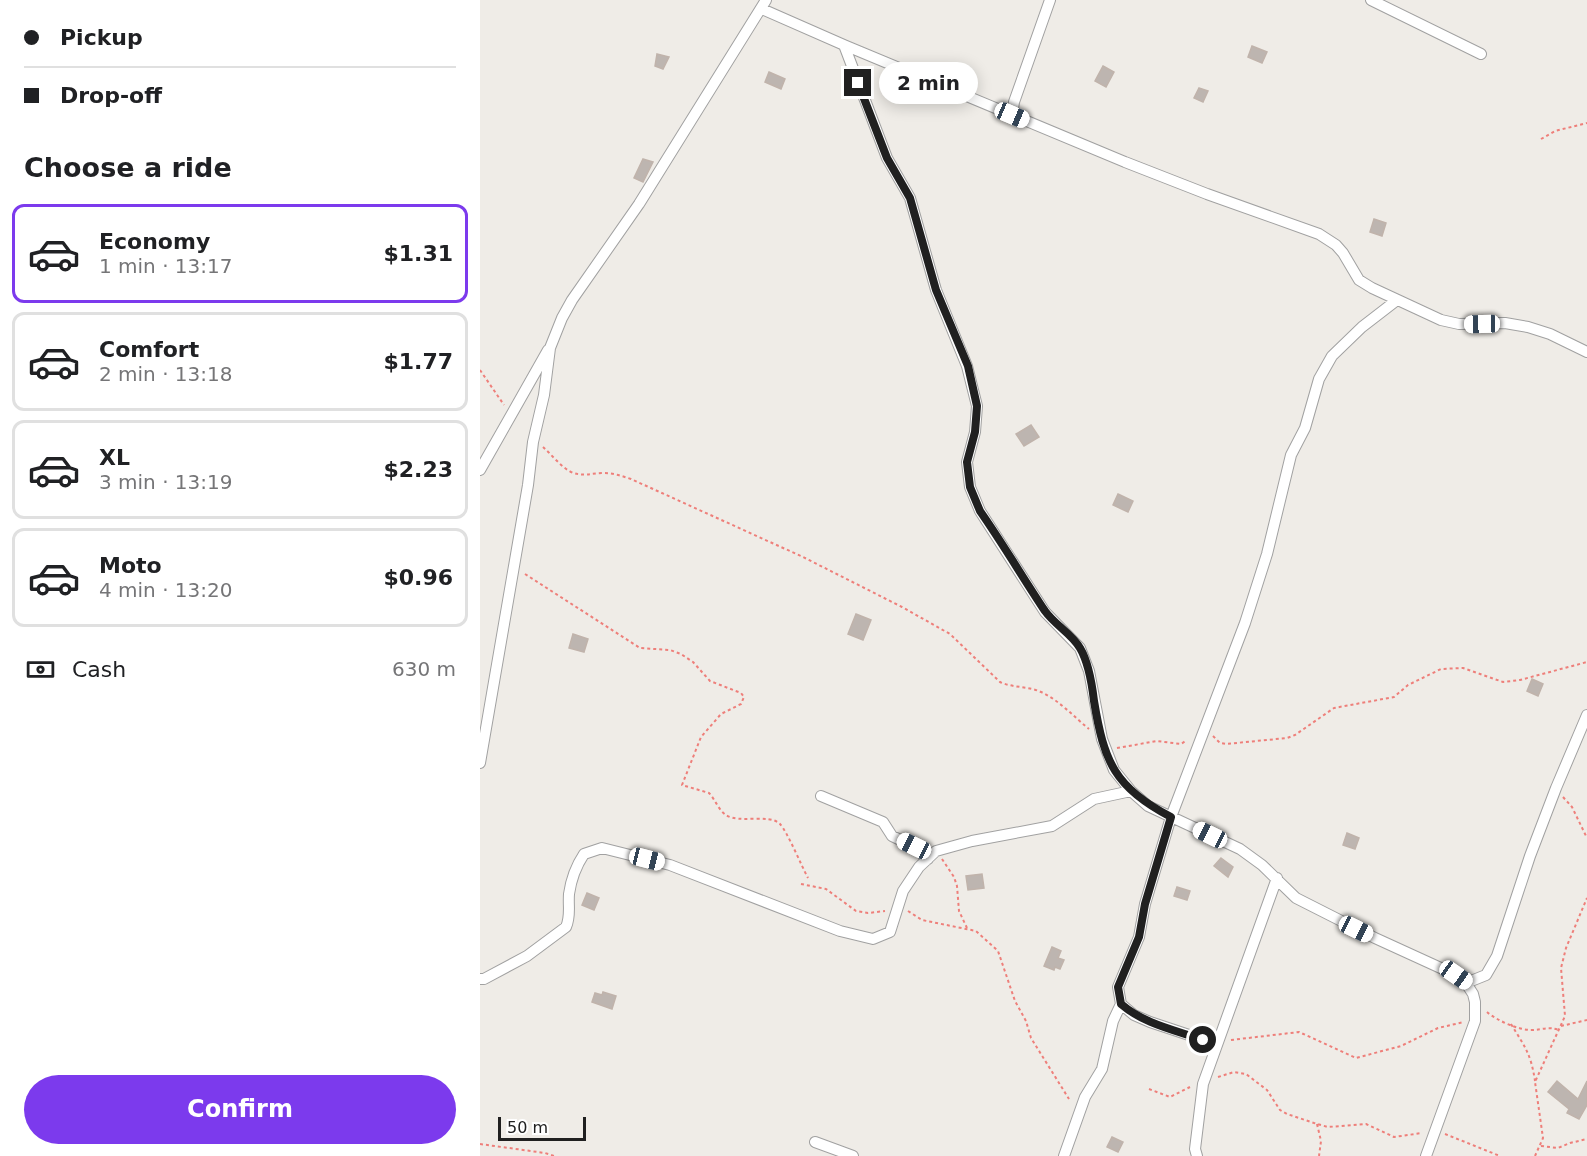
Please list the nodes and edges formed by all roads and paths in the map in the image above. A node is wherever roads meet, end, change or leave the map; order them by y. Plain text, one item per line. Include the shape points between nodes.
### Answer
1 (1050, 0) edge
2 (1371, 0) edge
3 (764, 4) edge
4 (843, 45) junction
5 (1480, 54) dead end
6 (1012, 115) junction
7 (1587, 123) edge
8 (1541, 139) dead end
9 (1397, 300) junction
10 (550, 348) junction
11 (1587, 352) edge
12 (480, 370) edge
13 (510, 415) junction
14 (533, 442) junction
15 (480, 470) edge
16 (513, 573) junction
17 (1587, 662) edge
18 (1587, 716) edge
19 (1204, 733) junction
20 (1104, 744) junction
21 (480, 763) edge
22 (1556, 788) junction
23 (1131, 791) junction
24 (821, 796) dead end
25 (1171, 817) junction
26 (1587, 838) edge
27 (936, 851) junction
28 (927, 859) junction
29 (808, 878) dead end
30 (1276, 878) junction
31 (801, 884) dead end
32 (1587, 898) edge
33 (897, 909) junction
34 (967, 928) junction
35 (480, 979) edge
36 (1466, 983) junction
37 (1475, 1002) junction
38 (1121, 1004) junction
39 (1587, 1020) edge
40 (1466, 1021) dead end
41 (1511, 1024) junction
42 (1561, 1026) junction
43 (1559, 1030) junction
44 (1217, 1043) junction
45 (1535, 1082) junction
46 (1203, 1084) junction
47 (1149, 1089) dead end
48 (1069, 1099) dead end
49 (1317, 1124) junction
50 (1435, 1130) junction
51 (1587, 1139) edge
52 (815, 1142) dead end
53 (480, 1144) edge
54 (1541, 1146) junction
55 (1195, 1155) edge
56 (554, 1156) edge
57 (853, 1156) edge
58 (1064, 1156) edge
59 (1319, 1156) edge
60 (1426, 1156) edge
61 (1500, 1156) edge
62 (1535, 1156) edge

1 - 6 street
2 - 5 street
3 - 4 street
3 - 10 street via 639,204 572,300
4 - 6 street
4 - 20 street via 887,158 910,198 936,290 968,366 977,406 967,462 970,487 980,511 1046,612 1080,648 1089,671
6 - 9 street via 1207,195 1319,234 1343,253 1359,280
7 - 8 path
9 - 11 street via 1459,324 1528,327
9 - 19 street via 1332,356 1319,379 1305,428 1291,455 1249,611
10 - 13 street
10 - 14 street
12 - 13 path
13 - 15 street
14 - 16 street
14 - 20 path via 574,473 613,474 631,479 902,607 950,634 1000,682 1041,692 1057,701
16 - 21 street
16 - 29 path via 526,575 640,648 681,654 710,681 741,693 741,704 721,714 701,737 681,785 710,793 728,817 769,819 780,824
17 - 19 path via 1503,682 1463,668 1442,669 1408,685 1394,698 1334,708 1287,738 1226,744
18 - 22 street
19 - 20 path via 1197,733 1181,744
19 - 25 street
20 - 23 street via 1114,770
22 - 26 path via 1572,807
22 - 36 street via 1492,966 1486,975
23 - 25 street via 1148,806
23 - 27 street via 1094,799 1052,826
24 - 28 street via 884,822 892,836 914,846
25 - 30 street via 1240,849
25 - 38 street via 1139,937 1118,987
27 - 28 street
27 - 34 path via 954,877 958,911
28 - 33 street via 903,891
30 - 36 street via 1296,898 1437,965
30 - 44 street
31 - 33 path via 826,889 856,911
32 - 42 path via 1561,968 1566,1010
33 - 34 path via 910,911 922,920
33 - 35 street via 890,932 873,939 840,931 670,865 602,848 584,854 576,867 566,927 527,956
34 - 48 path via 981,934 1000,954 1031,1038
36 - 37 street
37 - 41 path via 1493,1017
37 - 50 street via 1475,1021
38 - 44 street via 1150,1022
38 - 58 street via 1102,1069 1085,1097
39 - 42 path
40 - 44 path via 1356,1058 1299,1032
41 - 43 path via 1528,1030
41 - 45 path via 1532,1059
42 - 43 path
43 - 45 path
44 - 46 street
45 - 54 path
46 - 47 path via 1170,1097
46 - 49 path via 1239,1071 1263,1087 1280,1110
46 - 55 street
49 - 50 path via 1366,1124 1394,1137
49 - 59 path
50 - 60 street
50 - 61 path
51 - 54 path via 1558,1148
52 - 57 street
53 - 56 path
54 - 62 path

